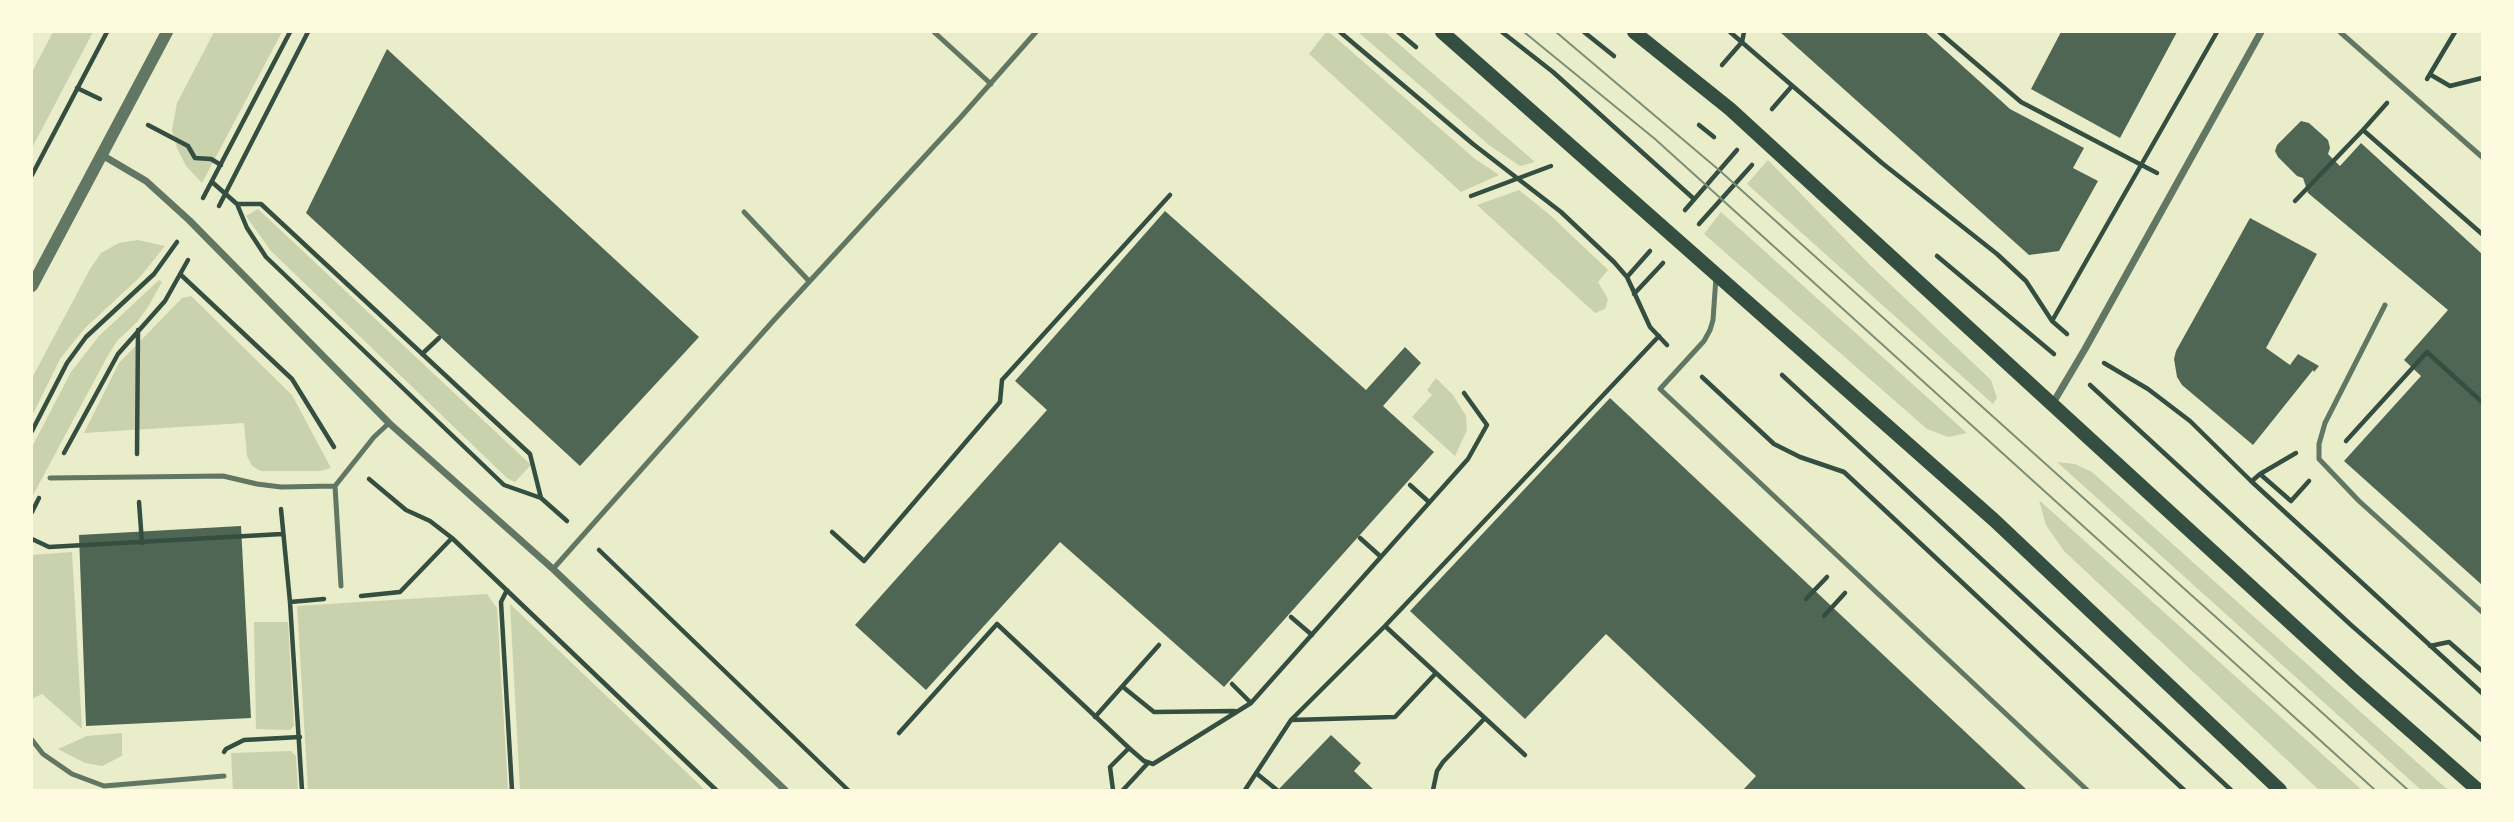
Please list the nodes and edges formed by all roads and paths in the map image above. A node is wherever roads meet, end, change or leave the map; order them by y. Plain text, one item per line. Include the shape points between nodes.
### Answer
1 (107, 32) edge
2 (167, 32) edge
3 (290, 32) edge
4 (308, 32) edge
5 (934, 32) edge
6 (1036, 32) edge
7 (1340, 32) edge
8 (1441, 32) edge
9 (1502, 32) edge
10 (1634, 32) edge
11 (1730, 32) edge
12 (1744, 32) edge
13 (1939, 32) edge
14 (2217, 32) edge
15 (2260, 32) edge
16 (2340, 32) edge
17 (2455, 32) edge
18 (1742, 42) junction
19 (1722, 66) dead end
20 (2483, 78) edge
21 (991, 83) junction
22 (1793, 86) junction
23 (1773, 108) junction
24 (2381, 110) dead end
25 (1780, 115) dead end
26 (2363, 130) junction
27 (1754, 131) junction
28 (1769, 145) junction
29 (102, 155) junction
30 (2483, 157) edge
31 (2141, 165) junction
32 (1551, 166) dead end
33 (32, 175) edge
34 (1518, 179) junction
35 (212, 182) junction
36 (2176, 183) junction
37 (206, 193) dead end
38 (226, 194) junction
39 (1170, 195) dead end
40 (1471, 195) dead end
41 (1694, 199) junction
42 (2295, 201) dead end
43 (237, 204) junction
44 (219, 206) dead end
45 (744, 212) dead end
46 (1669, 230) junction
47 (2483, 234) edge
48 (1682, 242) junction
49 (1927, 248) dead end
50 (173, 249) dead end
51 (188, 260) dead end
52 (1716, 273) junction
53 (180, 274) junction
54 (1627, 277) junction
55 (809, 281) junction
56 (32, 286) edge
57 (1634, 294) junction
58 (2385, 305) dead end
59 (2052, 321) junction
60 (138, 328) junction
61 (2065, 333) dead end
62 (1659, 336) junction
63 (439, 338) dead end
64 (2036, 338) dead end
65 (422, 354) junction
66 (1685, 362) junction
67 (1778, 371) dead end
68 (2117, 372) dead end
69 (1464, 393) dead end
70 (2483, 402) edge
71 (2053, 403) junction
72 (2117, 408) dead end
73 (2367, 418) dead end
74 (389, 423) junction
75 (32, 431) edge
76 (2319, 444) junction
77 (353, 465) junction
78 (2260, 474) junction
79 (138, 476) junction
80 (50, 478) junction
81 (2251, 481) junction
82 (1410, 485) dead end
83 (335, 486) junction
84 (281, 487) junction
85 (2298, 493) dead end
86 (541, 498) junction
87 (1429, 502) junction
88 (32, 512) edge
89 (140, 517) dead end
90 (832, 532) dead end
91 (282, 534) junction
92 (583, 535) junction
93 (452, 538) junction
94 (1360, 538) dead end
95 (32, 539) edge
96 (142, 543) junction
97 (1380, 556) junction
98 (553, 569) junction
99 (341, 586) dead end
100 (507, 590) junction
101 (353, 597) dead end
102 (328, 599) dead end
103 (290, 602) junction
104 (2483, 612) edge
105 (1291, 617) dead end
106 (1385, 626) junction
107 (1312, 635) junction
108 (1159, 645) dead end
109 (2429, 646) junction
110 (2482, 670) edge
111 (1436, 673) junction
112 (1232, 684) dead end
113 (1123, 687) junction
114 (2483, 693) edge
115 (1251, 703) junction
116 (1236, 711) junction
117 (1095, 718) junction
118 (1485, 718) junction
119 (1291, 720) junction
120 (899, 733) dead end
121 (300, 737) junction
122 (32, 740) edge
123 (2483, 740) edge
124 (1129, 748) junction
125 (1525, 755) dead end
126 (1148, 763) junction
127 (1256, 773) junction
128 (224, 776) dead end
129 (212, 778) junction
130 (302, 790) edge
131 (512, 790) edge
132 (716, 790) edge
133 (785, 790) edge
134 (848, 790) edge
135 (1113, 790) edge
136 (1122, 790) edge
137 (1245, 790) edge
138 (1277, 790) edge
139 (1433, 790) edge
140 (2087, 790) edge
141 (2183, 790) edge
142 (2231, 790) edge
143 (2280, 790) edge
144 (2479, 790) edge

1 - 33 path
2 - 29 street
3 - 35 path
4 - 38 path
5 - 21 lane
6 - 21 lane
7 - 34 path
8 - 46 main road
9 - 41 path
10 - 27 main road
11 - 18 path
12 - 18 path
13 - 31 path via 2021,102
14 - 31 path
15 - 36 street
16 - 30 lane
17 - 20 path via 2431,75 2450,86
18 - 19 path
18 - 22 path
21 - 55 lane
22 - 23 path
22 - 59 path via 2017,272
23 - 25 path
23 - 27 path
24 - 26 path
26 - 42 path
26 - 47 path
27 - 28 main road
27 - 41 path
28 - 48 path
28 - 71 main road
29 - 56 street
29 - 74 street via 146,181 189,220
31 - 36 path
31 - 59 path
32 - 34 path
34 - 40 path
34 - 54 path via 1561,212
35 - 37 path
35 - 38 path
36 - 71 street
38 - 43 path
38 - 44 path
39 - 90 path via 1002,380 1000,402 864,561
41 - 46 path
43 - 65 path via 261,204
43 - 86 path via 266,257 504,485
45 - 55 lane
46 - 48 main road
46 - 54 path
48 - 52 main road
48 - 57 path
49 - 64 path
50 - 75 path via 86,337 67,363
51 - 53 path
52 - 66 lane via 1713,320 1704,341
52 - 143 main road via 1994,520
53 - 60 path via 165,301
53 - 77 path via 292,379 340,456
54 - 57 path
55 - 92 lane
57 - 62 path
58 - 76 lane via 2325,423
59 - 61 path
60 - 79 path
60 - 80 path via 117,354
62 - 66 path
62 - 106 path
63 - 65 path
65 - 86 path via 530,454
66 - 140 lane via 1660,389
66 - 141 path via 1774,444 1844,472
67 - 142 path
68 - 81 path via 2190,421
69 - 87 path via 1487,425 1468,459
70 - 73 path via 2427,352
71 - 144 main road
72 - 123 path via 2351,625
74 - 77 lane
74 - 98 street
76 - 78 path
76 - 104 lane via 2319,458 2359,501
77 - 83 lane
77 - 93 path via 406,510
78 - 81 path
78 - 85 path via 2291,500
79 - 80 lane
79 - 84 lane via 223,476
80 - 88 path
81 - 109 path
82 - 87 path
83 - 84 lane
83 - 99 lane
84 - 91 path
86 - 92 path
87 - 97 path
89 - 96 path
91 - 96 path
91 - 103 path
92 - 98 lane
92 - 134 path
93 - 100 path
93 - 101 path via 400,592
94 - 97 path
95 - 96 path via 50,547
97 - 107 path
98 - 133 street
100 - 131 path via 501,602
100 - 132 path
102 - 103 path
103 - 121 path
105 - 107 path
106 - 111 path
106 - 119 path
107 - 115 path
108 - 113 path
109 - 110 path via 2449,642
109 - 114 path
111 - 118 path
111 - 119 path via 1395,717
112 - 115 path
113 - 116 path via 1154,712
113 - 117 path
115 - 116 path
116 - 126 path via 1156,763
117 - 120 path via 997,624
117 - 124 path
118 - 125 path
118 - 139 path via 1443,762
119 - 127 path
121 - 129 path via 244,740 226,749
121 - 130 path
122 - 129 lane via 43,754 72,774 104,786
124 - 126 path
124 - 135 path via 1110,767
126 - 136 path
127 - 137 path
127 - 138 path
128 - 129 lane

